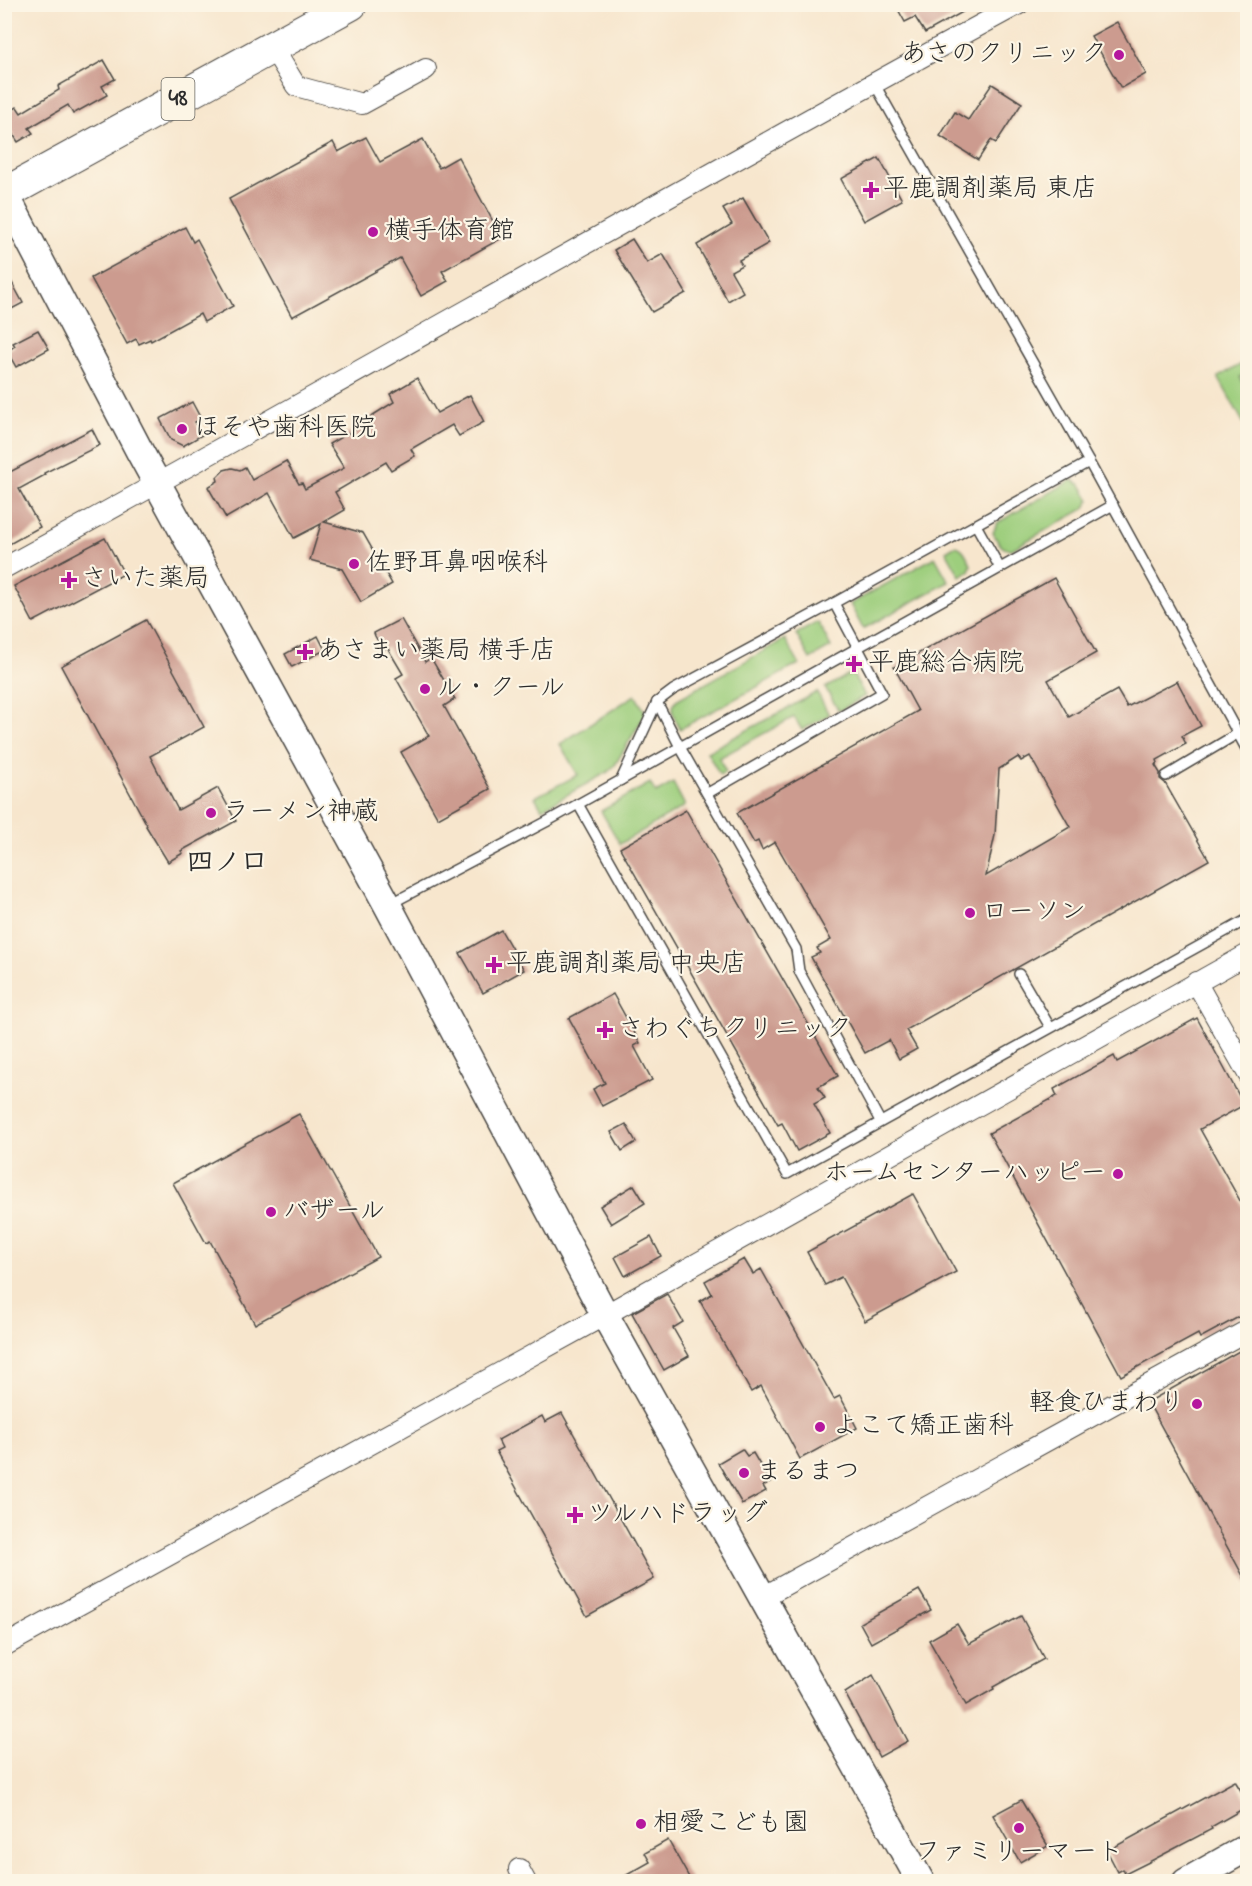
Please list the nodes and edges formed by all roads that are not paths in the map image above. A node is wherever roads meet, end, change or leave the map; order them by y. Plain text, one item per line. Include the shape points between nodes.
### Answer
1 (351, 4) edge
2 (1019, 4) edge
3 (273, 48) junction
4 (426, 69) dead end
5 (874, 83) junction
6 (5, 194) edge
7 (1089, 462) junction
8 (158, 484) junction
9 (1113, 505) junction
10 (976, 525) junction
11 (4, 568) edge
12 (1000, 568) junction
13 (834, 603) junction
14 (858, 647) junction
15 (657, 702) junction
16 (645, 728) junction
17 (671, 729) junction
18 (1237, 734) junction
19 (680, 747) junction
20 (1248, 752) edge
21 (1166, 776) dead end
22 (621, 780) junction
23 (708, 793) junction
24 (578, 804) junction
25 (388, 906) junction
26 (1248, 919) edge
27 (1248, 954) edge
28 (1019, 974) dead end
29 (1196, 982) junction
30 (1050, 1027) junction
31 (1248, 1074) edge
32 (880, 1121) junction
33 (605, 1315) junction
34 (1248, 1330) edge
35 (763, 1597) junction
36 (4, 1646) edge
37 (1248, 1847) edge
38 (921, 1881) edge
39 (1186, 1881) edge

1 - 3 main road, 48
2 - 5 street
3 - 4 street via 296,86 362,104
3 - 6 main road, 48
5 - 7 lane
5 - 8 street
6 - 8 street
7 - 9 lane
7 - 10 lane
8 - 11 street
8 - 25 street
9 - 12 lane
9 - 18 lane
10 - 12 lane
10 - 13 lane
12 - 14 lane
13 - 14 lane
13 - 15 lane
14 - 19 lane
14 - 23 lane via 882,693
15 - 16 lane
15 - 17 lane
16 - 17 lane via 656,722
16 - 22 lane
17 - 19 lane
18 - 20 lane
18 - 21 lane
19 - 22 lane
19 - 23 lane
22 - 24 lane
23 - 32 lane via 796,949 798,971
24 - 25 lane
24 - 32 lane via 787,1174
25 - 33 street
26 - 30 lane
27 - 29 street
28 - 30 lane
29 - 31 street
29 - 33 street
30 - 32 lane
33 - 35 street
33 - 36 street
34 - 35 street
35 - 38 street
37 - 39 street

